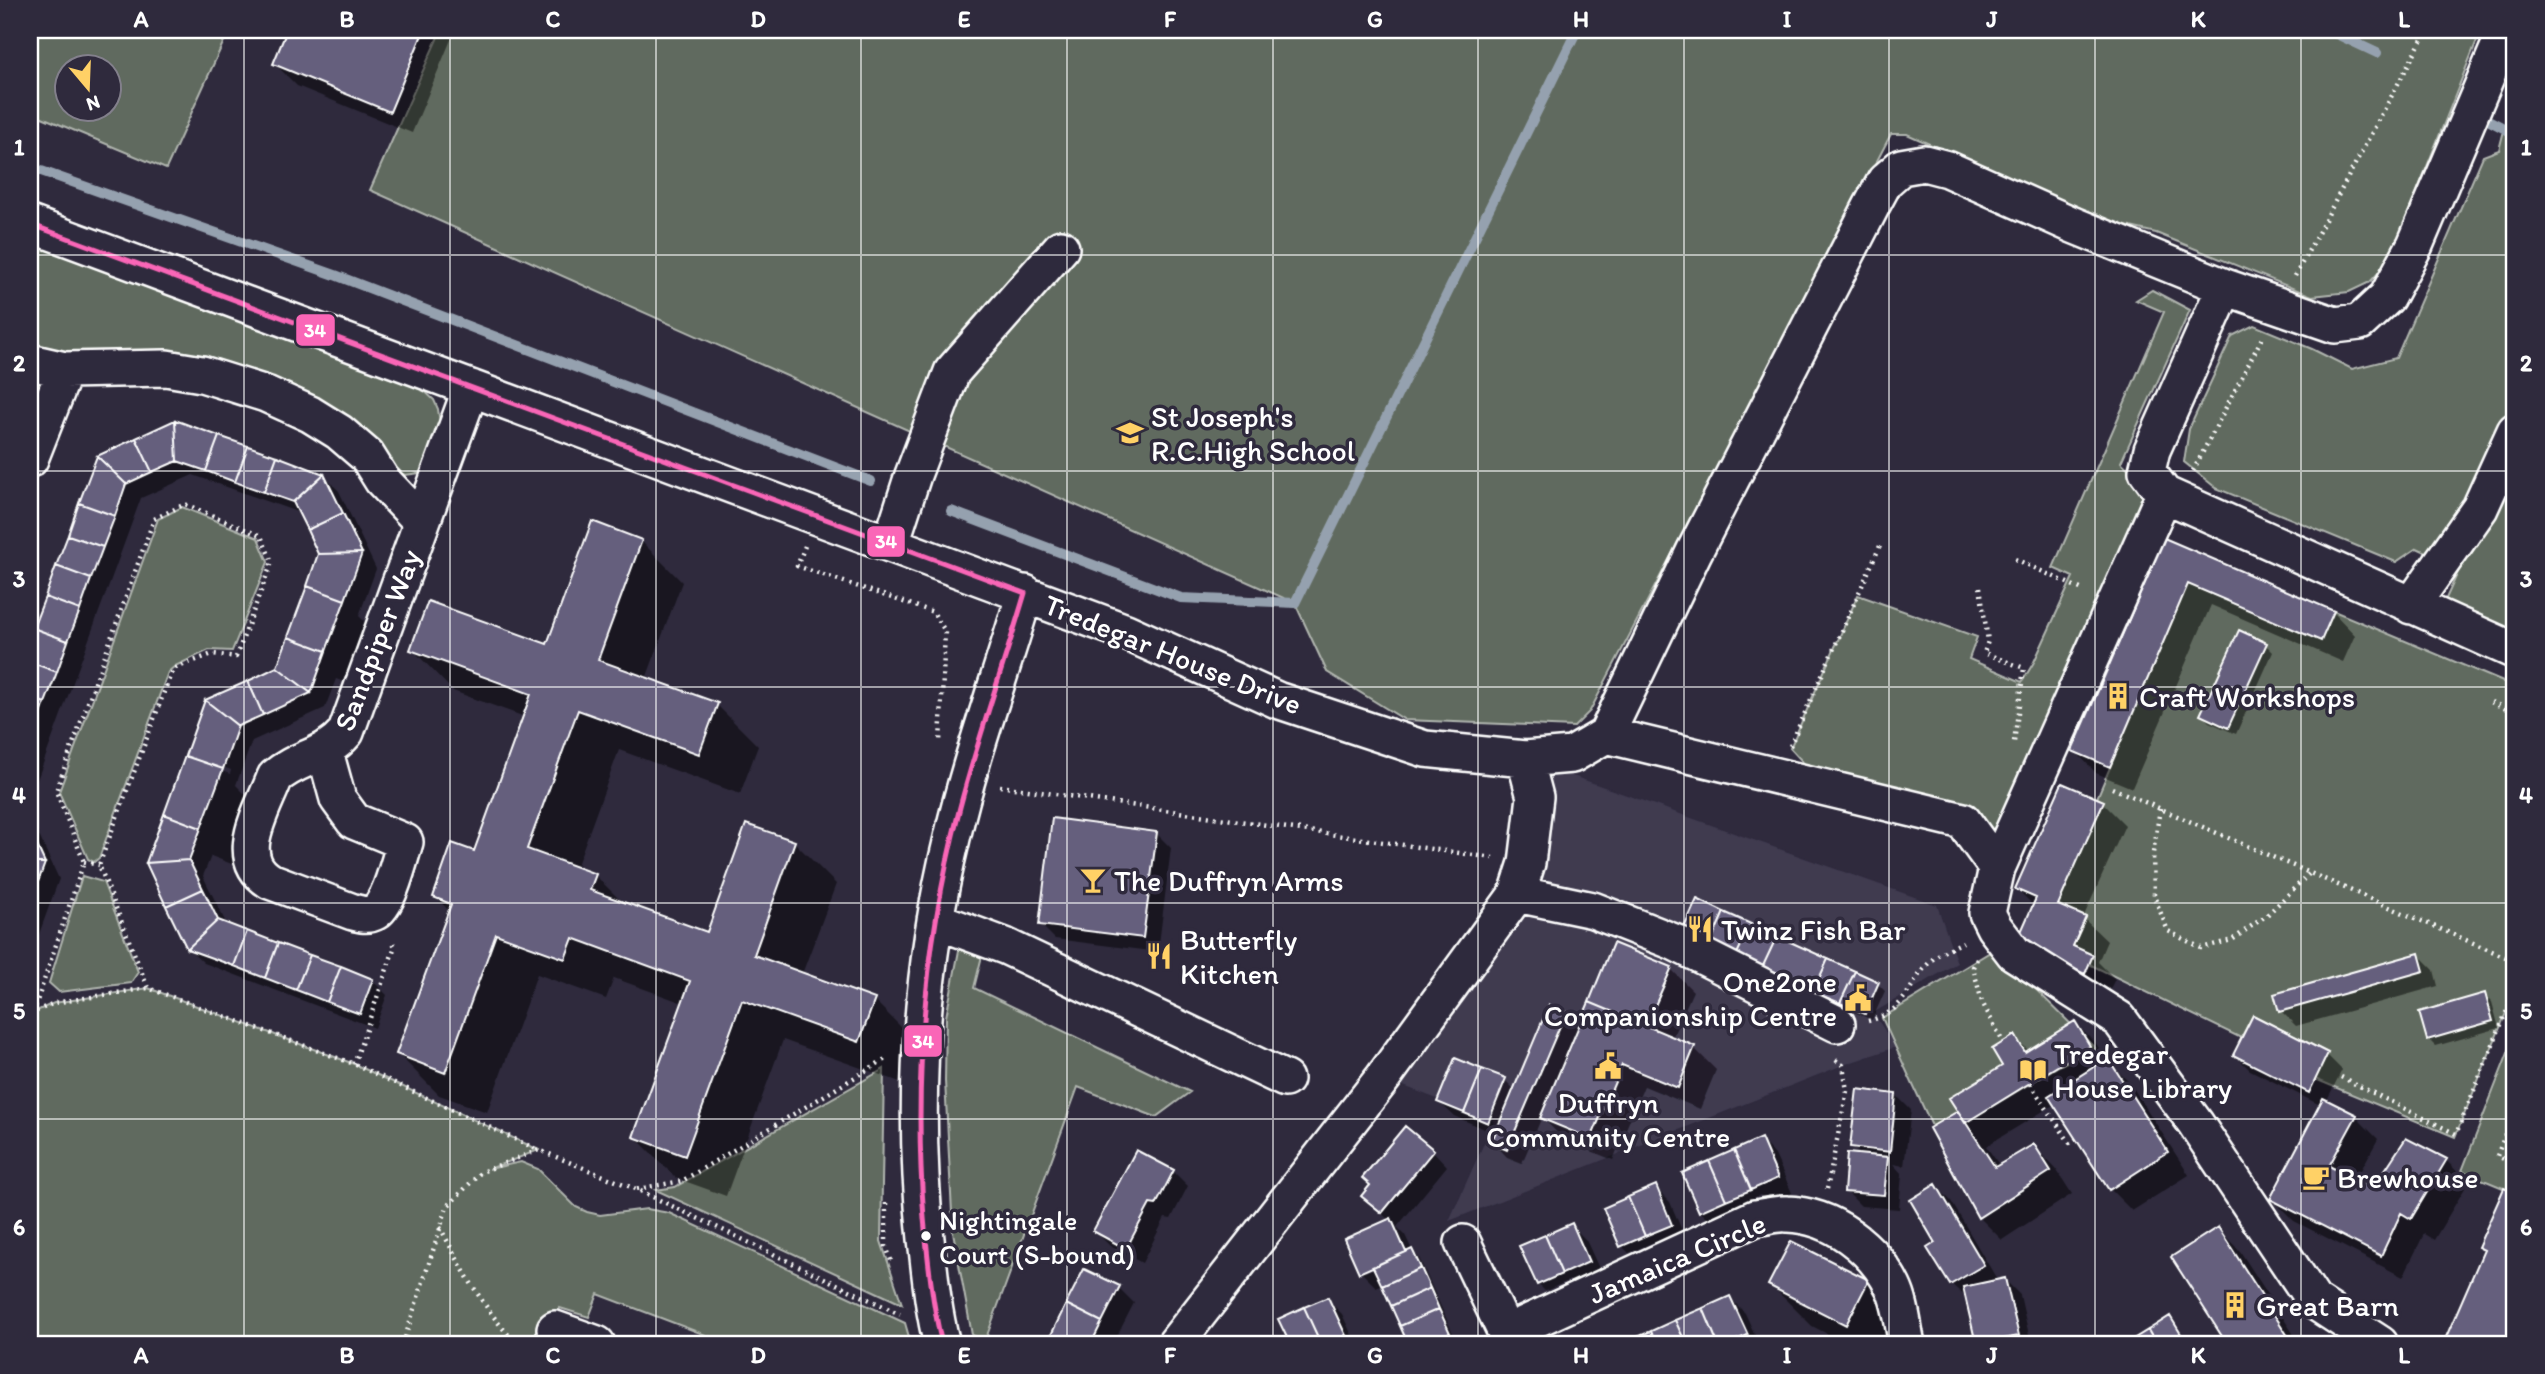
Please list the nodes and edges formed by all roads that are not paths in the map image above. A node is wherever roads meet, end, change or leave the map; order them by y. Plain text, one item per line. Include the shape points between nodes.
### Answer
1 (2506, 30) edge
2 (30, 224) edge
3 (1061, 248) dead end
4 (2225, 287) junction
5 (30, 362) edge
6 (65, 370) junction
7 (471, 388) junction
8 (2515, 431) edge
9 (30, 458) edge
10 (2170, 497) junction
11 (422, 522) junction
12 (891, 543) junction
13 (1024, 593) junction
14 (2411, 606) junction
15 (2515, 651) edge
16 (1606, 735) junction
17 (325, 752) junction
18 (1525, 759) junction
19 (1997, 868) junction
20 (1522, 878) junction
21 (935, 920) junction
22 (1837, 1024) road end
23 (1284, 1079) dead end
24 (1463, 1243) dead end
25 (555, 1329) dead end
26 (1508, 1339) edge
27 (597, 1344) edge
28 (942, 1344) edge
29 (1175, 1344) edge
30 (1907, 1344) edge
31 (2380, 1344) edge

1 - 4 street via 2388,297 2360,322 2335,325
2 - 7 street, Tredegar House Drive
3 - 12 street via 952,372
4 - 10 street via 2152,450 2147,471
4 - 16 street via 1947,169 1924,163 1901,167 1885,181 1872,205
5 - 6 street, Sandpiper Way
6 - 9 street
6 - 11 street, Sandpiper Way via 166,368 266,394 339,432 367,456 382,480
7 - 11 street, Sandpiper Way
7 - 12 street, Tredegar House Drive
8 - 14 street via 2480,508
10 - 14 street
10 - 19 street via 2115,604
11 - 17 street, Sandpiper Way via 353,717 337,744
12 - 13 street, Tredegar House Drive
13 - 18 street, Tredegar House Drive via 1126,632 1277,700 1412,745
13 - 21 street via 952,837
14 - 15 street
16 - 18 street, Tredegar House Drive via 1572,755
16 - 19 street via 1963,821
17 - 17 street, Sandpiper Way via 283,769 275,777 250,845 250,858 259,874 270,881 353,912 374,913 387,895 405,842 354,821 338,799
18 - 20 street via 1535,797
19 - 31 street via 1987,913 2014,953 2119,1019 2196,1124 2314,1301
20 - 22 street via 1662,938
20 - 29 street via 1383,1079
21 - 23 street via 1005,946
21 - 28 street via 920,1055 921,1184 934,1314
24 - 26 street, Jamaica Circle
25 - 27 street
26 - 30 street, Jamaica Circle via 1755,1218 1787,1214 1821,1221 1870,1252 1894,1288

